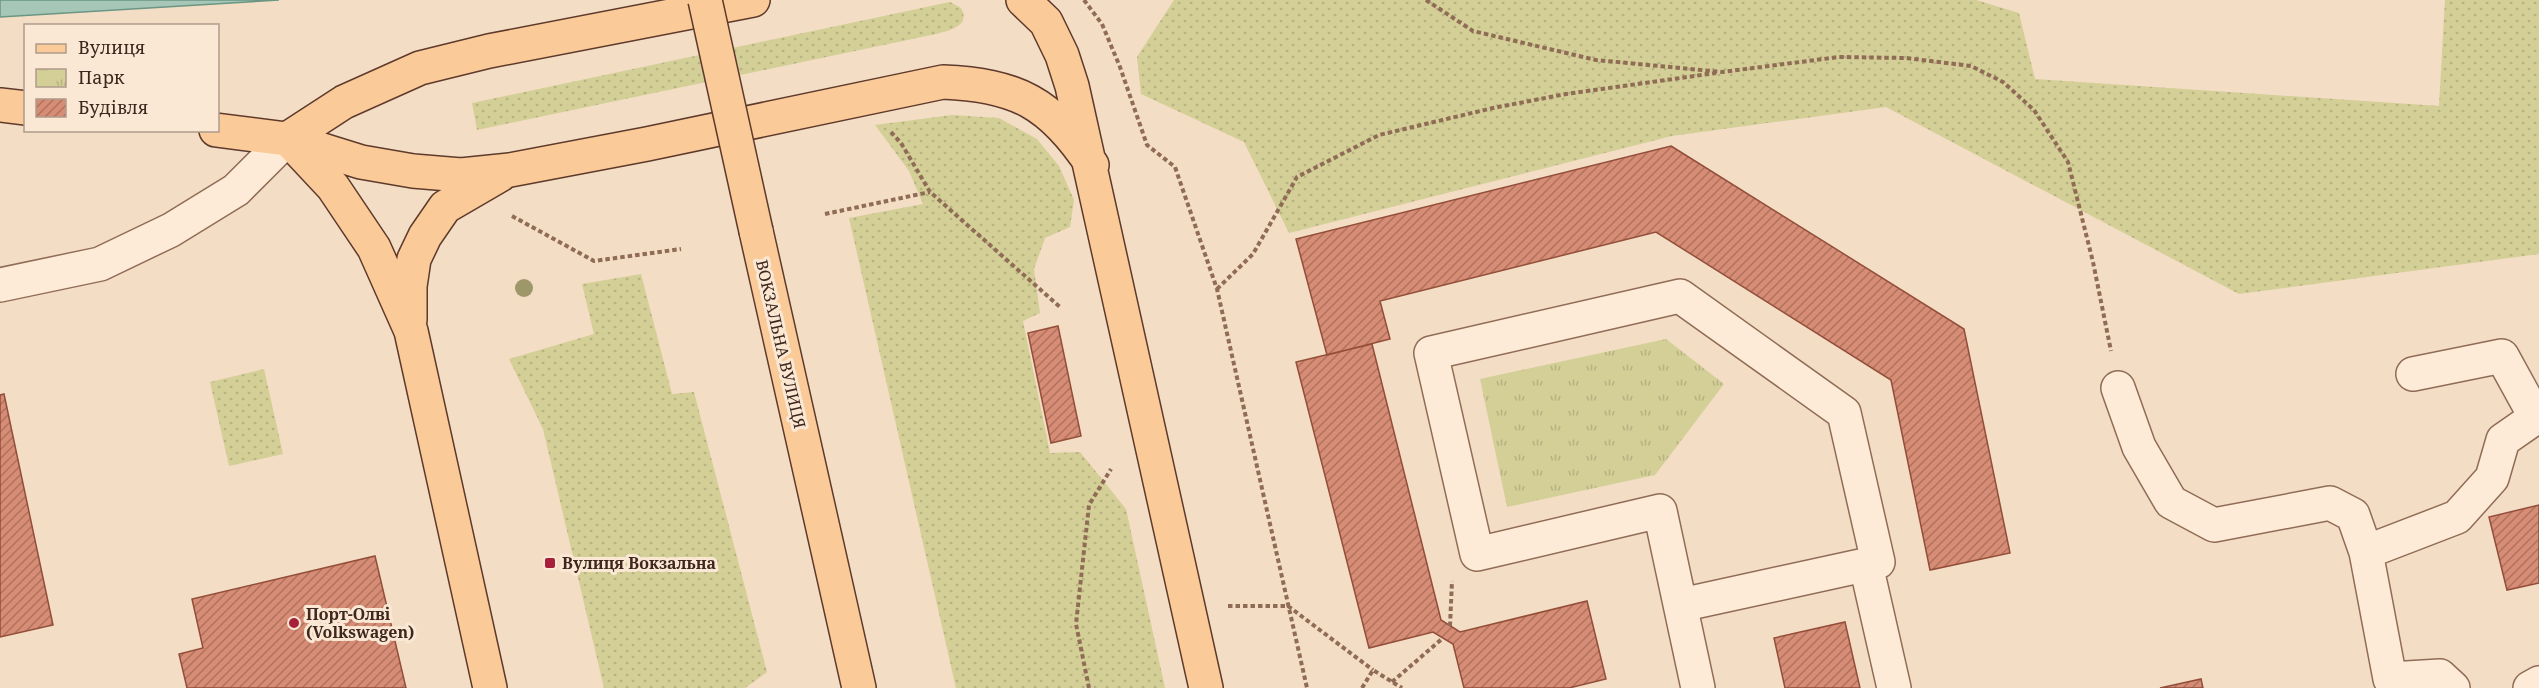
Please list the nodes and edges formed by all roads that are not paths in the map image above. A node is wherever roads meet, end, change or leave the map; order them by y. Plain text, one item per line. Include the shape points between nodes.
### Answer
1 (705, 0) edge
2 (753, 0) edge
3 (1023, 0) edge
4 (0, 105) edge
5 (24, 108) edge
6 (219, 130) edge
7 (287, 139) junction
8 (1092, 165) junction
9 (510, 170) junction
10 (0, 285) edge
11 (411, 331) junction
12 (2413, 374) dead end
13 (2118, 388) road end
14 (2537, 415) edge
15 (2366, 552) junction
16 (1866, 565) junction
17 (1681, 605) junction
18 (2391, 683) edge
19 (2539, 683) edge
20 (490, 688) edge
21 (859, 688) edge
22 (1206, 688) edge
23 (1698, 688) edge
24 (1894, 688) edge
25 (2454, 688) edge
26 (2530, 688) edge

1 - 21 main road, ВОКЗАЛЬНА ВУЛИЦЯ, bridge
2 - 7 main road via 420,68 345,102
3 - 8 main road via 1046,22 1062,55
4 - 5 main road
6 - 7 main road
7 - 9 main road via 361,162 413,171 461,175
7 - 10 street via 236,190 171,230 100,264
7 - 11 main road via 333,187 374,248
8 - 9 main road via 1074,138 1030,99 978,83 943,82
8 - 22 main road
9 - 11 main road via 446,207 425,236 414,259 410,286
11 - 20 main road
12 - 14 street via 2502,356
13 - 15 street via 2139,447 2171,502 2214,525 2330,503 2353,515
14 - 15 street via 2503,440 2492,478 2457,517
15 - 18 street
16 - 17 street
16 - 17 street via 1878,562 1844,413 1680,296 1431,353 1477,554 1660,511
16 - 24 street
17 - 23 street
18 - 25 street via 2440,676
19 - 26 street

